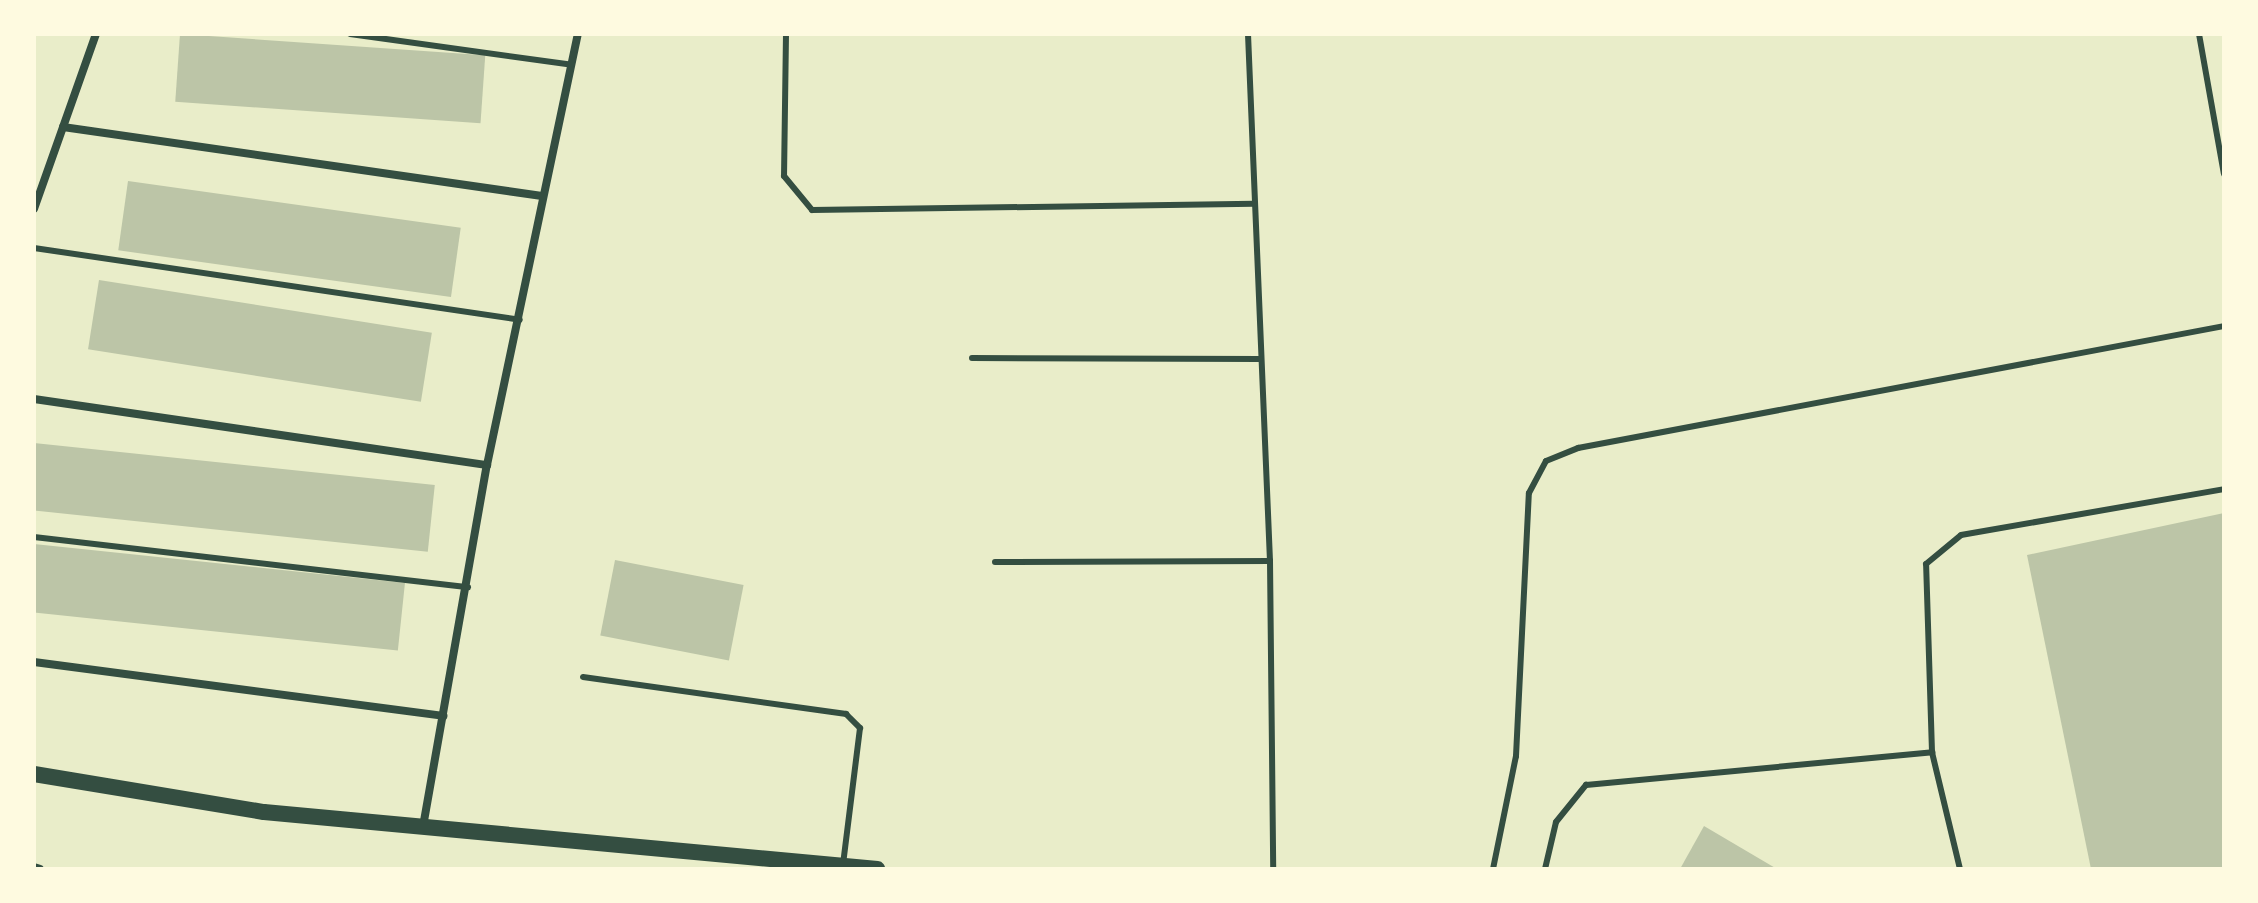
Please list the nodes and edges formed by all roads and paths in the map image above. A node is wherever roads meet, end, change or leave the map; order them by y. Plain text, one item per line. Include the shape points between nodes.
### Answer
1 (96, 34) edge
2 (350, 34) edge
3 (578, 34) edge
4 (786, 34) edge
5 (1248, 34) edge
6 (2199, 34) edge
7 (572, 65) junction
8 (63, 127) junction
9 (2224, 174) edge
10 (542, 196) junction
11 (1254, 204) junction
12 (34, 209) edge
13 (34, 248) edge
14 (520, 320) junction
15 (2224, 326) edge
16 (972, 358) dead end
17 (1260, 359) junction
18 (34, 399) edge
19 (487, 465) junction
20 (2224, 489) edge
21 (34, 537) edge
22 (1270, 561) junction
23 (995, 562) dead end
24 (468, 587) junction
25 (34, 662) edge
26 (583, 677) dead end
27 (443, 716) junction
28 (1932, 752) junction
29 (34, 774) edge
30 (424, 821) junction
31 (843, 866) edge
32 (34, 867) edge
33 (40, 869) edge
34 (877, 869) edge
35 (1273, 869) edge
36 (1493, 869) edge
37 (1545, 869) edge
38 (1960, 869) edge

1 - 8 street
2 - 7 lane
3 - 7 street
4 - 11 lane via 784,176 812,210
5 - 11 lane
6 - 9 lane
7 - 10 street
8 - 10 street
8 - 12 street
10 - 14 street
11 - 17 lane
13 - 14 lane
14 - 19 street
15 - 36 lane via 1578,448 1546,461 1529,493 1516,756
16 - 17 lane
17 - 22 lane
18 - 19 street
19 - 24 street
20 - 28 lane via 1961,535 1943,545 1921,583
21 - 24 lane
22 - 23 lane
22 - 35 lane
24 - 27 street
25 - 27 street
26 - 31 lane via 846,714 860,728
27 - 30 street
28 - 37 lane via 1586,785 1556,822
28 - 38 lane
29 - 30 main road via 264,812
30 - 31 main road
31 - 34 main road
32 - 33 street

